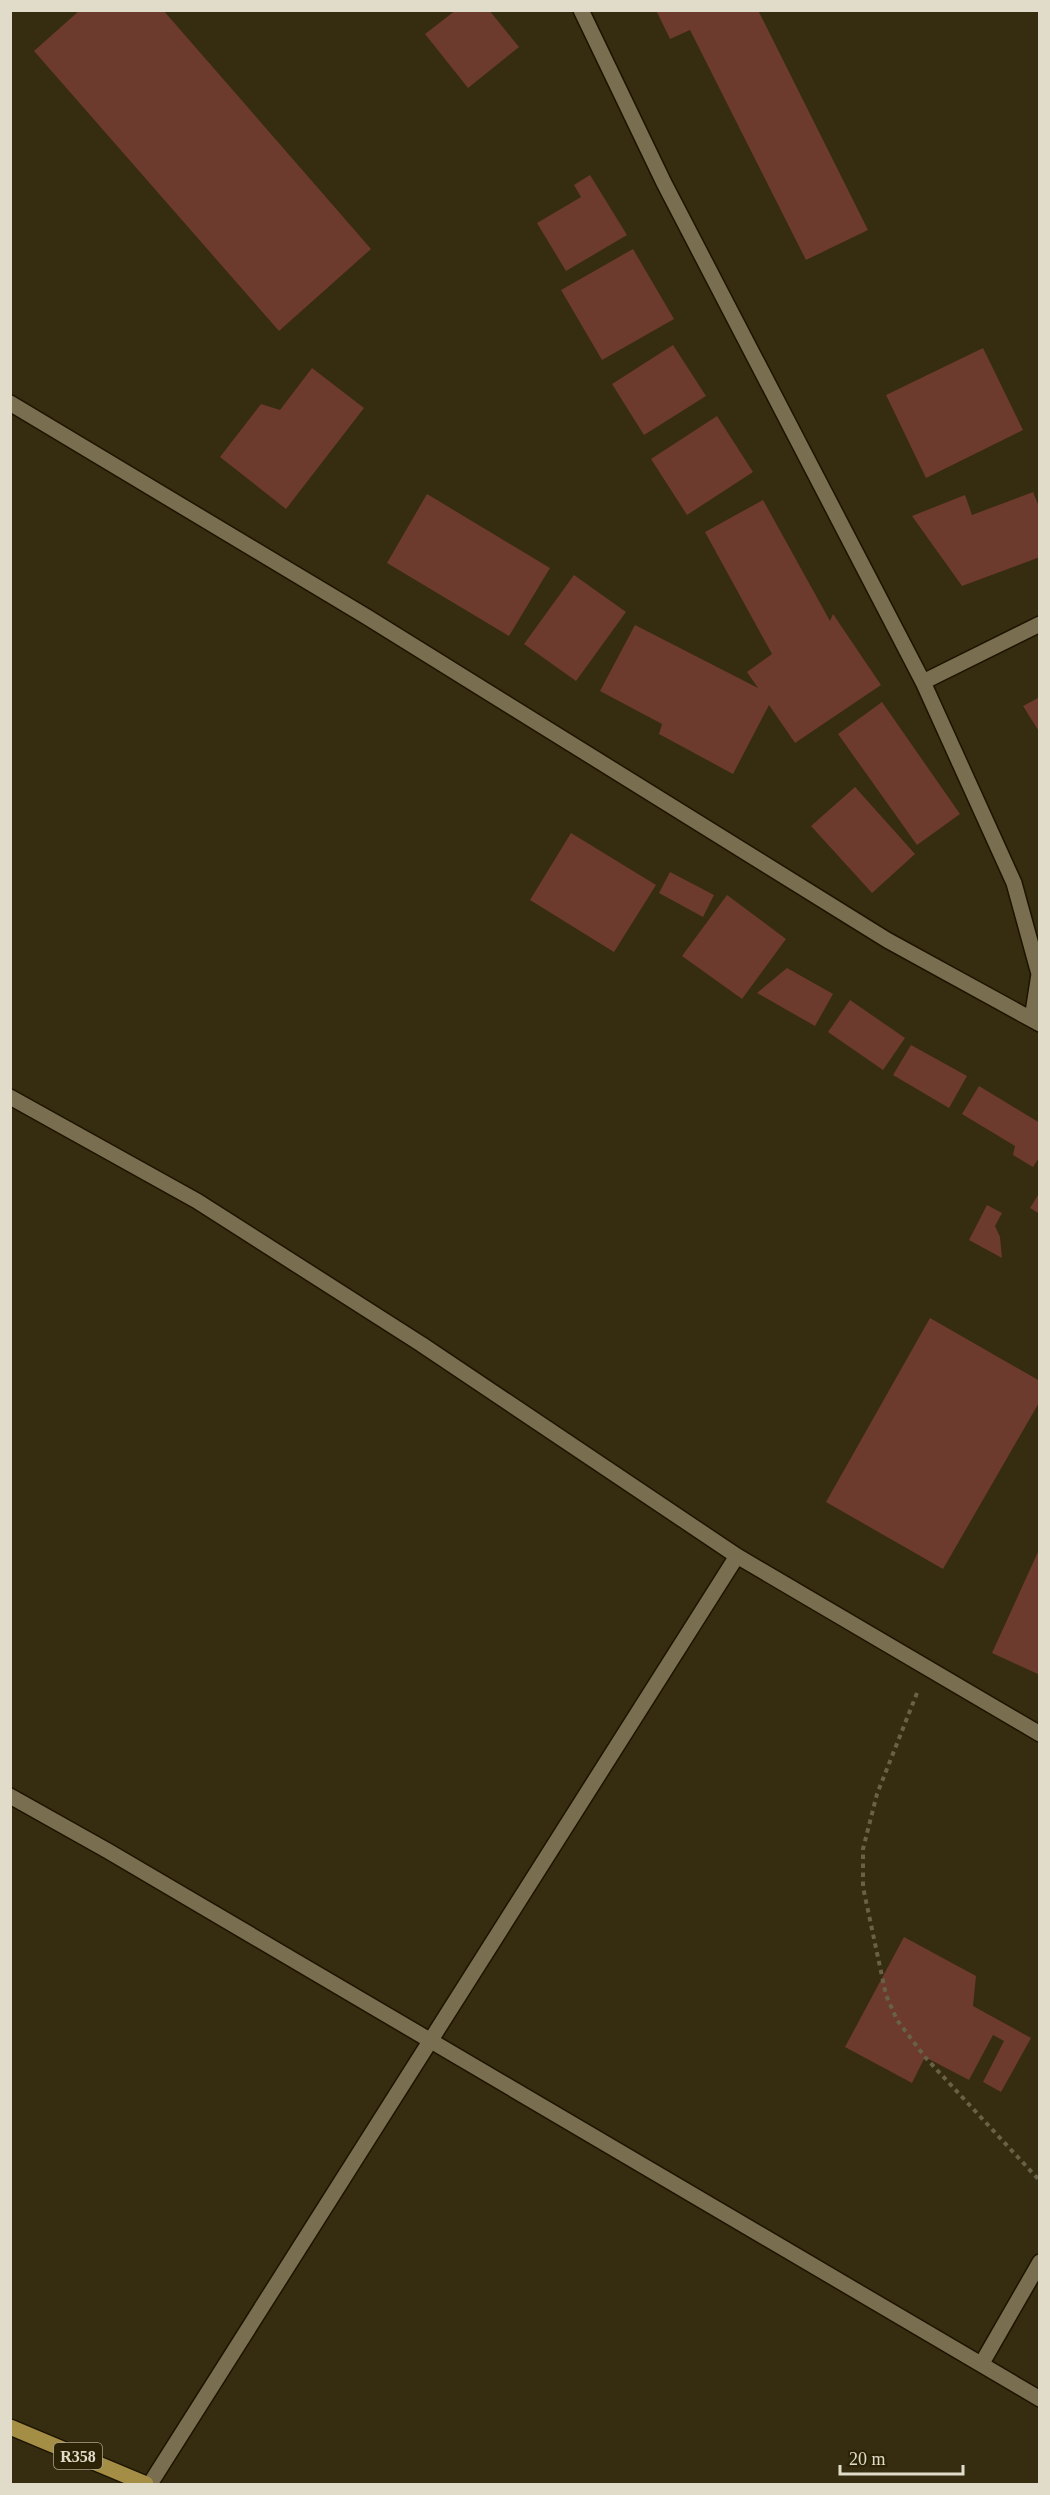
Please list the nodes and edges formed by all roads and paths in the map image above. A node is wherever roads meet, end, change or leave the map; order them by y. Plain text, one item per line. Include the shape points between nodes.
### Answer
1 (581, 10) edge
2 (10, 403) edge
3 (1040, 624) edge
4 (923, 682) junction
5 (1036, 1021) edge
6 (10, 1097) edge
7 (737, 1556) junction
8 (927, 1667) junction
9 (1040, 1734) edge
10 (10, 1796) edge
11 (429, 2041) junction
12 (1040, 2181) edge
13 (1040, 2262) edge
14 (982, 2364) junction
15 (1040, 2399) edge
16 (10, 2427) edge
17 (148, 2484) edge

1 - 4 street via 664,183
2 - 5 street via 367,616 887,940
3 - 4 street
4 - 5 street via 1014,883 1039,974
6 - 7 street via 197,1201 421,1344
7 - 8 street
7 - 11 street
8 - 9 street
8 - 12 path via 877,1794 863,1849 863,1887 873,1942 886,1995 897,2020 925,2057
10 - 11 street
11 - 14 street
11 - 17 street
13 - 14 street
14 - 15 street
16 - 17 main road, R358

